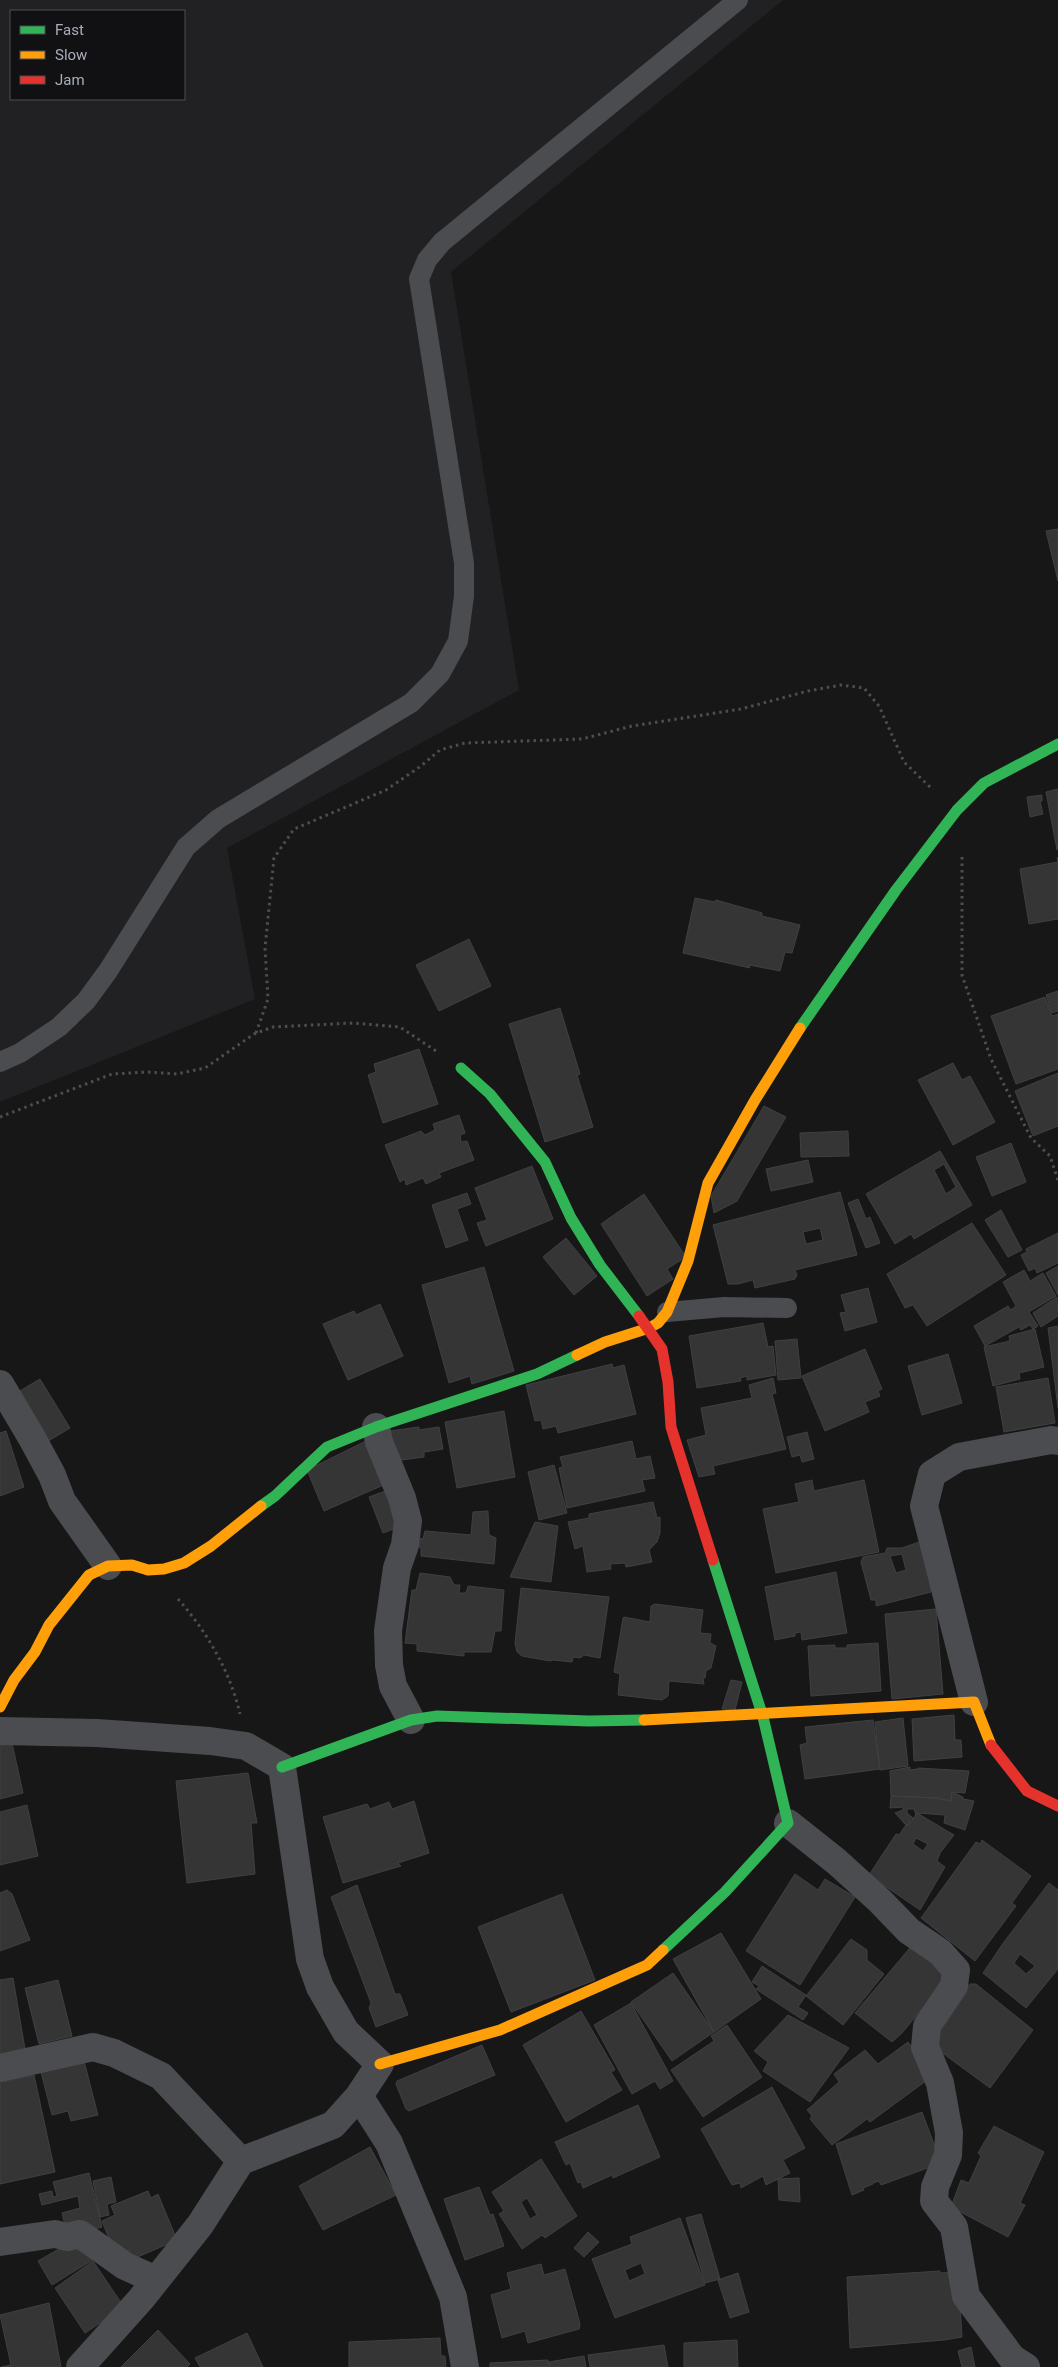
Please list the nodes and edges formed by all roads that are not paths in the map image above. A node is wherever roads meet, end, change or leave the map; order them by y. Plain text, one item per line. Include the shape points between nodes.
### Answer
1 (738, 0) edge
2 (1058, 744) edge
3 (0, 1062) edge
4 (461, 1068) road end
5 (787, 1308) dead end
6 (667, 1312) junction
7 (649, 1328) junction
8 (0, 1384) edge
9 (376, 1427) junction
10 (1058, 1441) edge
11 (108, 1566) junction
12 (974, 1702) junction
13 (0, 1707) edge
14 (763, 1717) junction
15 (411, 1720) junction
16 (0, 1731) edge
17 (282, 1767) junction
18 (1058, 1806) edge
19 (788, 1823) junction
20 (380, 2064) junction
21 (0, 2068) edge
22 (359, 2096) junction
23 (241, 2161) junction
24 (0, 2242) edge
25 (156, 2280) junction
26 (80, 2367) edge
27 (465, 2367) edge
28 (1026, 2367) edge

1 - 3 lane via 442,242 427,260 419,279 464,562 464,596 458,641 440,674 412,703 218,819 186,847 86,1001 59,1027
2 - 6 street via 984,783 944,826 821,996 755,1100 708,1183 688,1260
4 - 7 street via 490,1094 545,1162 570,1218 600,1265
5 - 6 lane via 724,1307
6 - 7 street
7 - 9 street via 605,1342 537,1374
7 - 14 street via 662,1349 671,1427
8 - 11 street via 52,1475 62,1501
9 - 11 street via 327,1447 275,1496 184,1563 148,1570
9 - 15 street via 408,1521 388,1631 393,1686
10 - 12 street via 959,1457 932,1474 924,1506
11 - 13 street via 89,1575 70,1597 14,1680
12 - 14 street
12 - 18 street via 993,1749 1027,1791
14 - 15 street via 589,1721 437,1716
14 - 19 street
15 - 17 street
16 - 17 street via 97,1733 210,1741 246,1746
17 - 20 street via 310,1959 320,1987 346,2032
19 - 20 street via 726,1892 647,1965 500,2030
19 - 28 street via 866,1888 910,1931 940,1952 956,1970 954,1986 927,2026 925,2047 940,2083 949,2133 948,2155 935,2187 934,2200 954,2227 966,2296 1012,2358
20 - 22 street
21 - 23 street via 93,2047 114,2053 161,2076
22 - 23 street via 333,2125
22 - 27 street via 389,2143 453,2297
23 - 25 street via 200,2225
24 - 25 street via 80,2234 125,2266
25 - 26 street

